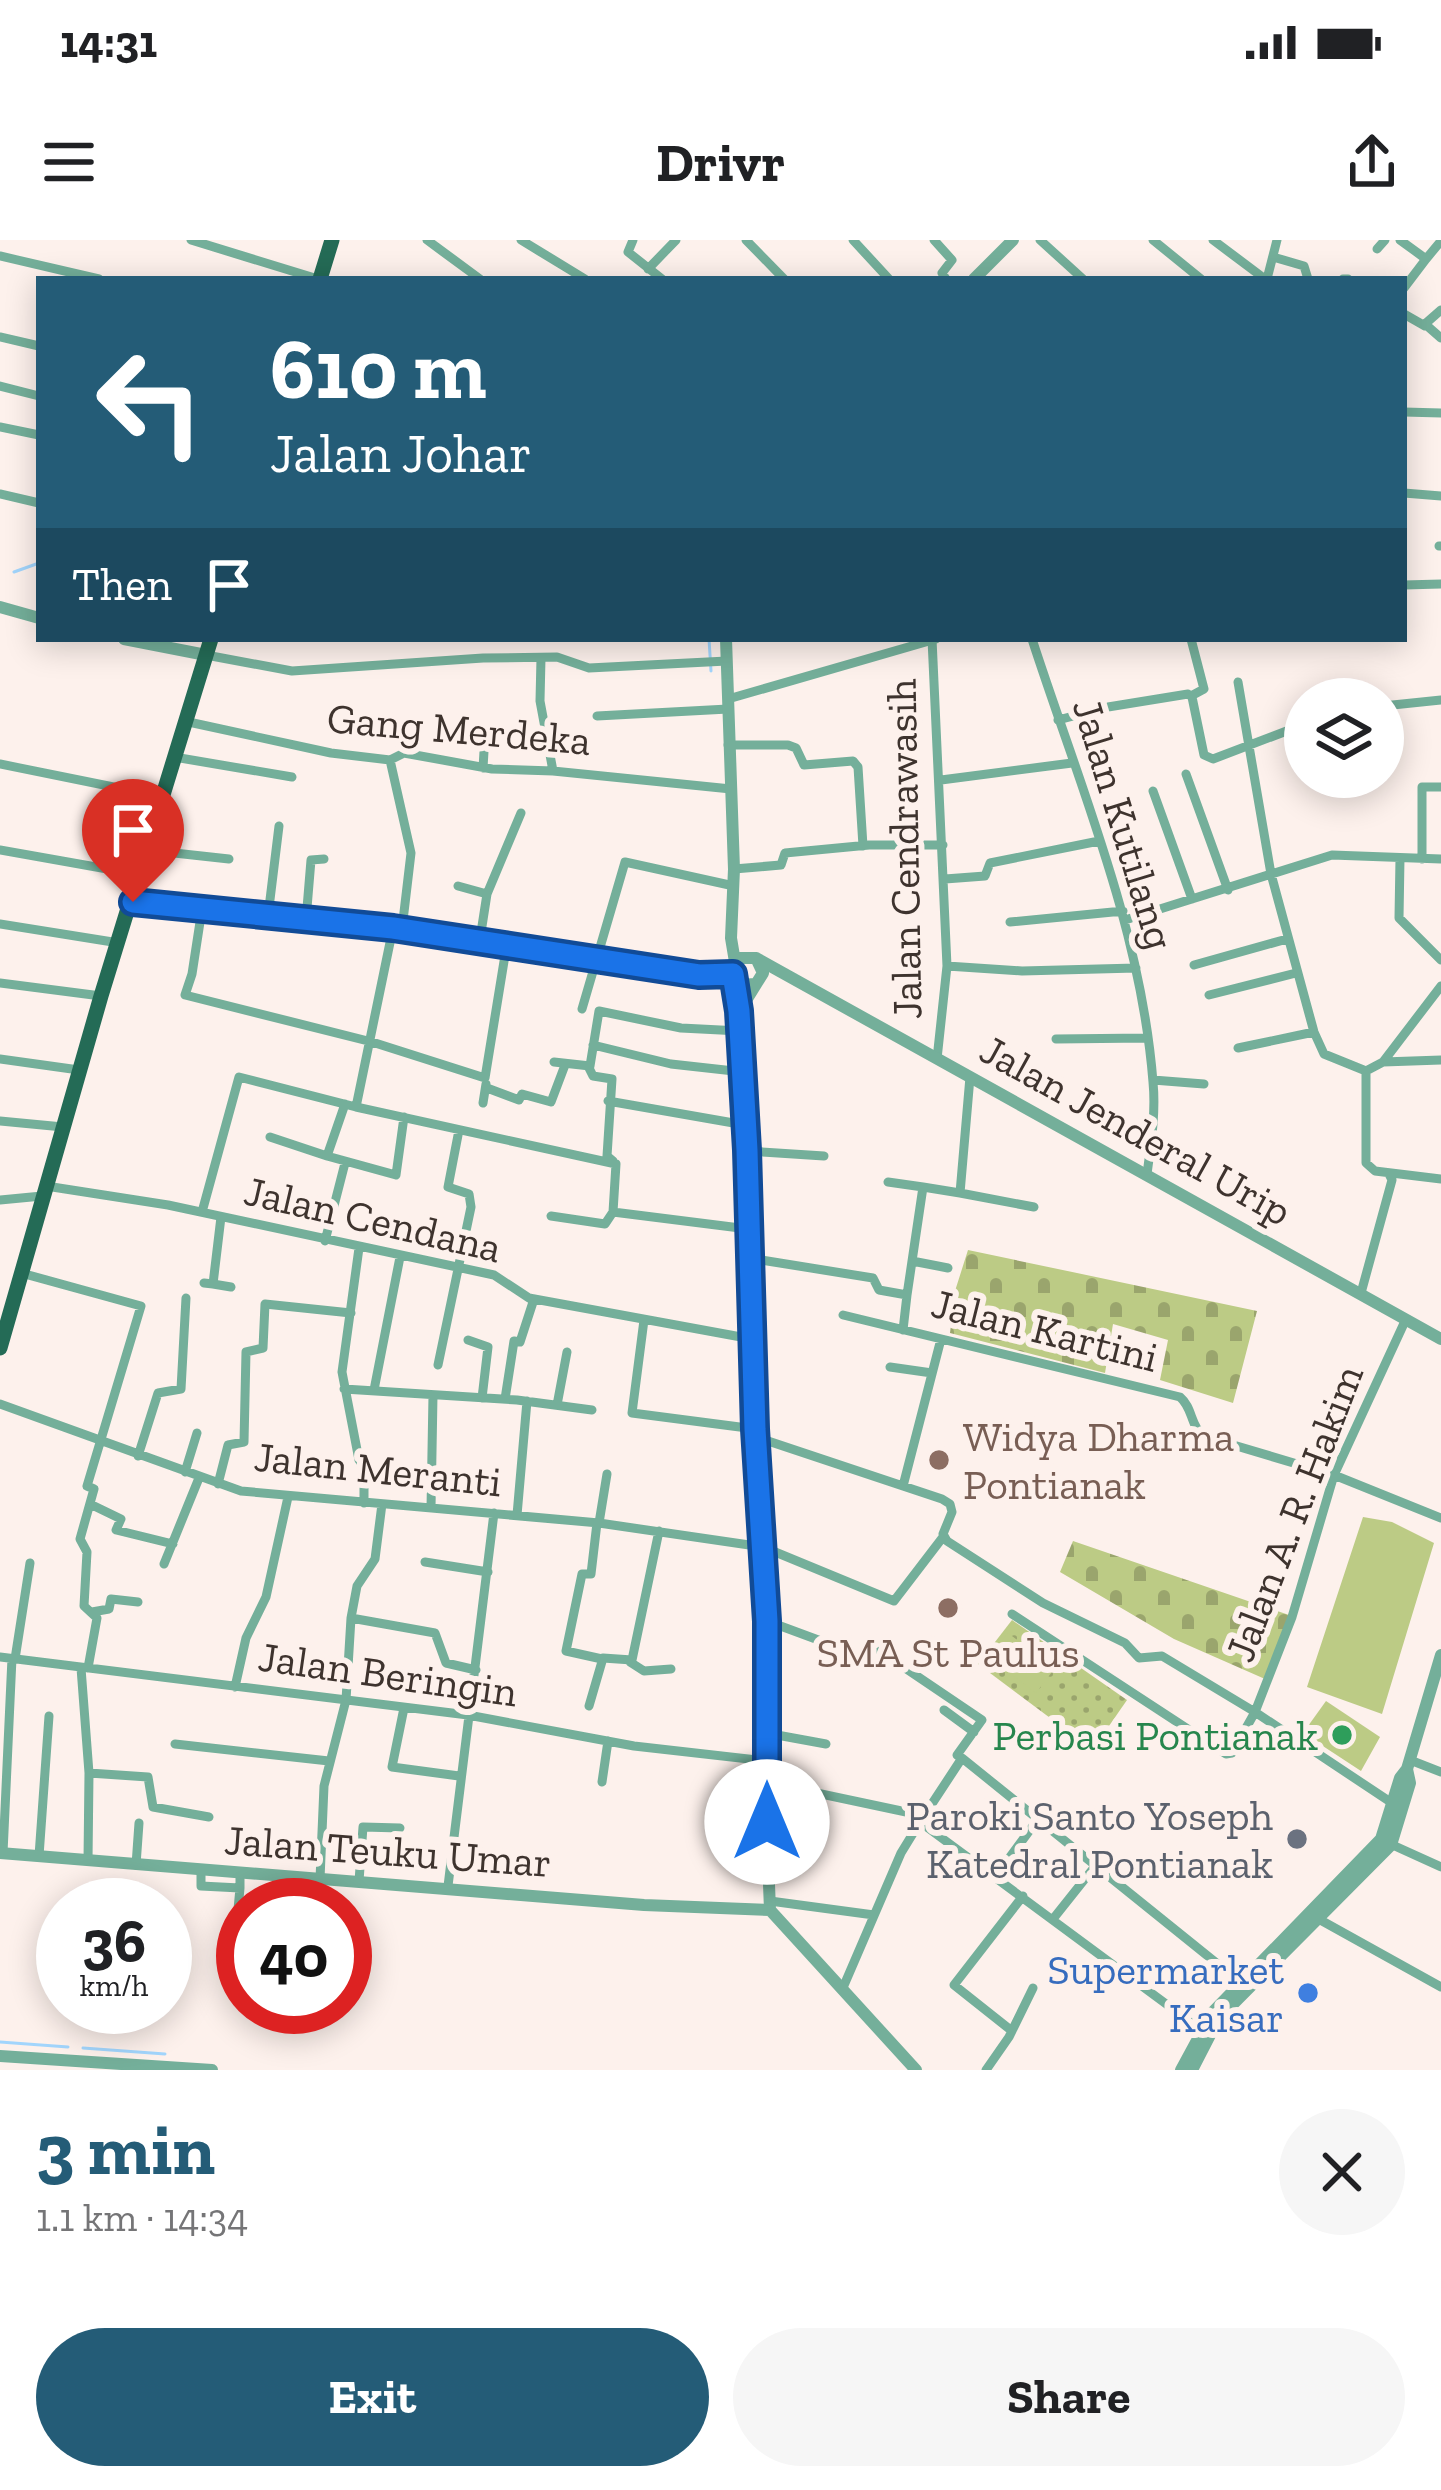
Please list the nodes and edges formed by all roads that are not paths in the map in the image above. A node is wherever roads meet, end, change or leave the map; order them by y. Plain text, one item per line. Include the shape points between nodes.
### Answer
1 (191, 240) edge
2 (332, 240) edge
3 (427, 240) edge
4 (521, 240) edge
5 (633, 240) edge
6 (676, 240) edge
7 (746, 240) edge
8 (853, 240) edge
9 (934, 240) edge
10 (1013, 240) edge
11 (1040, 240) edge
12 (1153, 240) edge
13 (1213, 240) edge
14 (1277, 240) edge
15 (1400, 240) edge
16 (1441, 241) edge
17 (0, 256) edge
18 (1273, 257) junction
19 (1426, 260) junction
20 (648, 269) junction
21 (86, 276) edge
22 (309, 276) edge
23 (320, 276) edge
24 (476, 276) edge
25 (580, 276) edge
26 (658, 276) edge
27 (781, 276) edge
28 (886, 276) edge
29 (945, 276) edge
30 (977, 276) edge
31 (1080, 276) edge
32 (1197, 276) edge
33 (1262, 276) edge
34 (1267, 276) edge
35 (1307, 276) edge
36 (1407, 284) edge
37 (1441, 310) edge
38 (1407, 316) edge
39 (1425, 326) junction
40 (0, 337) edge
41 (1441, 338) edge
42 (36, 345) edge
43 (0, 386) edge
44 (36, 395) edge
45 (1407, 412) edge
46 (1441, 413) edge
47 (0, 427) edge
48 (36, 434) edge
49 (1407, 493) edge
50 (0, 494) edge
51 (1441, 496) edge
52 (36, 502) edge
53 (1441, 584) edge
54 (1407, 585) edge
55 (0, 607) edge
56 (36, 617) edge
57 (156, 642) edge
58 (725, 642) edge
59 (924, 642) edge
60 (934, 642) edge
61 (1033, 642) edge
62 (1192, 642) edge
63 (208, 647) edge
64 (541, 658) junction
65 (721, 661) junction
66 (1238, 682) dead end
67 (1191, 696) junction
68 (1441, 700) edge
69 (728, 704) junction
70 (1404, 704) edge
71 (597, 716) dead end
72 (1058, 720) junction
73 (184, 721) junction
74 (1284, 732) edge
75 (485, 735) dead end
76 (728, 745) junction
77 (1246, 747) junction
78 (174, 757) junction
79 (390, 760) junction
80 (1072, 763) junction
81 (0, 764) edge
82 (483, 768) junction
83 (553, 771) junction
84 (1186, 774) dead end
85 (292, 777) dead end
86 (941, 780) junction
87 (1441, 787) edge
88 (731, 789) junction
89 (1153, 791) dead end
90 (163, 796) junction
91 (521, 813) dead end
92 (279, 826) dead end
93 (1099, 841) junction
94 (943, 845) junction
95 (862, 846) junction
96 (0, 850) edge
97 (147, 850) junction
98 (1400, 858) junction
99 (229, 859) dead end
100 (324, 859) dead end
101 (1423, 859) junction
102 (1441, 859) edge
103 (734, 869) junction
104 (1271, 874) junction
105 (141, 875) junction
106 (945, 879) junction
107 (458, 886) dead end
108 (734, 886) junction
109 (1228, 890) junction
110 (487, 894) junction
111 (1192, 899) junction
112 (133, 902) junction
113 (202, 909) junction
114 (1124, 915) junction
115 (268, 916) junction
116 (733, 919) junction
117 (306, 920) junction
118 (1010, 922) dead end
119 (0, 924) edge
120 (398, 929) junction
121 (1287, 939) junction
122 (480, 940) junction
123 (119, 943) junction
124 (507, 943) junction
125 (754, 957) junction
126 (597, 958) junction
127 (1441, 960) edge
128 (1195, 965) dead end
129 (946, 966) junction
130 (1136, 968) junction
131 (734, 972) junction
132 (1296, 973) junction
133 (798, 979) junction
134 (757, 981) junction
135 (0, 983) edge
136 (1441, 986) edge
137 (587, 993) junction
138 (1209, 995) dead end
139 (101, 996) junction
140 (582, 1009) dead end
141 (599, 1011) junction
142 (739, 1011) junction
143 (740, 1031) junction
144 (1314, 1032) junction
145 (1146, 1038) junction
146 (1057, 1039) dead end
147 (372, 1042) junction
148 (593, 1046) junction
149 (1238, 1048) dead end
150 (937, 1058) junction
151 (0, 1059) edge
152 (1441, 1060) edge
153 (1383, 1062) junction
154 (589, 1068) junction
155 (80, 1070) junction
156 (1366, 1071) junction
157 (742, 1072) junction
158 (970, 1077) junction
159 (1153, 1080) junction
160 (486, 1083) junction
161 (1204, 1084) dead end
162 (608, 1101) junction
163 (484, 1103) dead end
164 (351, 1105) junction
165 (404, 1118) junction
166 (0, 1121) edge
167 (746, 1125) junction
168 (63, 1127) junction
169 (459, 1130) junction
170 (270, 1137) dead end
171 (747, 1150) junction
172 (327, 1156) junction
173 (824, 1156) dead end
174 (344, 1162) junction
175 (616, 1164) junction
176 (1147, 1174) junction
177 (1389, 1174) junction
178 (1441, 1179) edge
179 (888, 1182) dead end
180 (923, 1186) junction
181 (44, 1191) junction
182 (960, 1193) junction
183 (0, 1200) edge
184 (1034, 1207) dead end
185 (613, 1212) junction
186 (202, 1213) junction
187 (550, 1216) dead end
188 (221, 1217) junction
189 (748, 1229) junction
190 (325, 1241) junction
191 (359, 1248) junction
192 (400, 1256) junction
193 (749, 1258) junction
194 (912, 1261) junction
195 (458, 1268) junction
196 (948, 1268) dead end
197 (21, 1273) junction
198 (231, 1287) dead end
199 (1361, 1292) junction
200 (907, 1295) junction
201 (186, 1298) dead end
202 (534, 1299) junction
203 (351, 1312) junction
204 (4, 1314) edge
205 (843, 1315) dead end
206 (1406, 1319) junction
207 (644, 1320) junction
208 (903, 1330) junction
209 (474, 1338) dead end
210 (940, 1339) junction
211 (1441, 1339) edge
212 (752, 1340) junction
213 (0, 1348) edge
214 (567, 1352) dead end
215 (438, 1365) dead end
216 (890, 1366) dead end
217 (932, 1373) junction
218 (344, 1389) junction
219 (374, 1390) junction
220 (433, 1395) junction
221 (482, 1398) junction
222 (505, 1399) junction
223 (526, 1401) junction
224 (0, 1404) edge
225 (557, 1405) junction
226 (592, 1409) dead end
227 (196, 1433) dead end
228 (755, 1433) junction
229 (103, 1443) junction
230 (138, 1456) junction
231 (185, 1472) junction
232 (607, 1474) dead end
233 (1334, 1475) junction
234 (200, 1478) junction
235 (218, 1484) junction
236 (903, 1486) junction
237 (288, 1497) junction
238 (364, 1503) junction
239 (90, 1504) junction
240 (382, 1504) junction
241 (431, 1508) junction
242 (494, 1514) junction
243 (517, 1515) junction
244 (1441, 1518) edge
245 (598, 1523) junction
246 (659, 1531) junction
247 (943, 1537) junction
248 (173, 1544) junction
249 (763, 1547) junction
250 (425, 1562) dead end
251 (30, 1563) dead end
252 (164, 1564) dead end
253 (488, 1573) junction
254 (138, 1602) dead end
255 (92, 1612) junction
256 (1012, 1614) dead end
257 (351, 1618) junction
258 (767, 1621) junction
259 (1441, 1655) edge
260 (9, 1658) edge
261 (602, 1659) junction
262 (630, 1662) junction
263 (85, 1668) junction
264 (476, 1670) junction
265 (671, 1670) dead end
266 (1436, 1680) edge
267 (235, 1687) junction
268 (346, 1700) junction
269 (589, 1706) dead end
270 (404, 1708) junction
271 (944, 1710) dead end
272 (1255, 1712) junction
273 (468, 1715) junction
274 (50, 1716) dead end
275 (974, 1732) junction
276 (766, 1733) junction
277 (608, 1741) junction
278 (175, 1744) dead end
279 (826, 1744) dead end
280 (959, 1756) junction
281 (329, 1761) junction
282 (766, 1761) junction
283 (1408, 1764) junction
284 (1441, 1772) edge
285 (89, 1774) junction
286 (459, 1776) junction
287 (602, 1782) dead end
288 (765, 1782) junction
289 (1392, 1802) junction
290 (209, 1817) dead end
291 (922, 1819) junction
292 (1038, 1819) junction
293 (139, 1823) dead end
294 (400, 1828) dead end
295 (1386, 1842) junction
296 (1, 1853) edge
297 (39, 1856) junction
298 (88, 1861) junction
299 (136, 1864) junction
300 (1096, 1865) junction
301 (1441, 1867) edge
302 (996, 1876) junction
303 (232, 1878) edge
304 (320, 1878) edge
305 (358, 1878) edge
306 (372, 1882) edge
307 (448, 1886) junction
308 (1023, 1897) junction
309 (770, 1905) junction
310 (874, 1915) junction
311 (1314, 1916) junction
312 (1053, 1919) junction
313 (1240, 1982) junction
314 (1033, 1988) dead end
315 (1441, 1988) edge
316 (842, 1990) junction
317 (1200, 2029) junction
318 (1012, 2031) junction
319 (0, 2056) edge
320 (135, 2067) edge
321 (212, 2070) edge
322 (916, 2070) edge
323 (986, 2070) edge
324 (1180, 2070) edge
325 (1192, 2070) edge

1 - 22 street
2 - 23 main road
3 - 24 street
4 - 25 street
5 - 20 street via 628,252
6 - 20 street
7 - 27 street
8 - 28 street
9 - 29 street via 952,260
10 - 30 street
11 - 31 street
12 - 32 street
13 - 33 street
14 - 18 street
15 - 19 street
16 - 19 street
17 - 21 street
18 - 34 street
18 - 35 street via 1304,266
19 - 36 street
20 - 26 street
37 - 39 street
38 - 39 street
39 - 41 street
40 - 42 street
43 - 44 street
45 - 46 street
47 - 48 street
49 - 51 street
50 - 52 street
53 - 54 street
55 - 56 street
57 - 63 street
58 - 65 street
59 - 69 street
60 - 86 street, Jalan Cendrawasih
61 - 72 street, Jalan Kutilang
62 - 67 street via 1204,688
63 - 64 street via 272,668 315,671
63 - 73 main road
64 - 65 street via 589,668
64 - 83 street
65 - 69 street
66 - 77 street
67 - 72 street
67 - 77 street via 1206,757
68 - 70 street
69 - 71 street
69 - 76 street
72 - 80 street, Jalan Kutilang
73 - 78 main road
73 - 79 street, Gang Merdeka
74 - 77 street
75 - 82 street
76 - 88 street
76 - 95 street via 796,748 804,765 853,761
77 - 104 street
78 - 85 street
78 - 90 main road
79 - 82 street, Gang Merdeka via 404,753
79 - 120 street via 410,853
80 - 86 street
80 - 93 street, Jalan Kutilang
81 - 90 street
82 - 83 street, Gang Merdeka
83 - 88 street, Gang Merdeka
84 - 109 street
86 - 94 street, Jalan Cendrawasih
87 - 101 street via 1422,787
88 - 103 street
89 - 111 street
90 - 97 main road
91 - 110 street
92 - 115 street
93 - 106 street via 990,862 985,876
93 - 114 street, Jalan Kutilang
94 - 95 street
94 - 106 street, Jalan Cendrawasih
95 - 103 street via 785,853 781,865
96 - 105 street
97 - 99 street
97 - 105 main road
98 - 101 street
98 - 104 street via 1342,853
98 - 127 street via 1399,918
100 - 117 street via 311,860
101 - 102 street
103 - 108 street
104 - 109 street
104 - 121 street
105 - 112 main road
106 - 129 street, Jalan Cendrawasih
107 - 110 street
108 - 116 street
108 - 126 street via 625,862
109 - 111 street
110 - 122 street
111 - 114 street
112 - 113 street
112 - 123 main road
113 - 115 street
113 - 147 street via 185,995
114 - 118 street
114 - 130 street, Jalan Kutilang
115 - 117 street
116 - 125 street
116 - 131 street
117 - 120 street
119 - 123 street
120 - 122 street
120 - 147 street
121 - 128 street
121 - 132 street
122 - 124 street
123 - 139 main road
124 - 126 street
124 - 160 street
125 - 131 street
125 - 133 street, Jalan Jenderal Urip
125 - 134 street via 763,967
126 - 131 street via 699,975
126 - 137 street
129 - 130 street
129 - 150 street, Jalan Cendrawasih
130 - 145 street, Jalan Kutilang
131 - 134 street via 743,985
131 - 142 street
132 - 138 street
132 - 144 street
133 - 134 street
133 - 150 street, Jalan Jenderal Urip
134 - 142 street
135 - 139 street
136 - 153 street
137 - 140 street
137 - 141 street via 601,996
139 - 155 main road
141 - 143 street
141 - 148 street
142 - 143 street
143 - 157 street
144 - 149 street
144 - 156 street via 1324,1054
145 - 146 street
145 - 159 street, Jalan Kutilang
147 - 160 street
147 - 164 street
148 - 154 street
148 - 157 street
150 - 158 street, Jalan Jenderal Urip
151 - 155 street
152 - 153 street
153 - 156 street
154 - 160 street via 560,1063 551,1102 522,1094 519,1100
154 - 162 street via 613,1079
155 - 168 main road
156 - 177 street via 1364,1158
157 - 167 street
158 - 176 street, Jalan Jenderal Urip
158 - 182 street
159 - 161 street
159 - 176 street, Jalan Kutilang
160 - 163 street
162 - 167 street
162 - 175 street via 607,1156
164 - 165 street
164 - 172 street
164 - 186 street via 239,1077
165 - 169 street
165 - 174 street via 397,1175
166 - 168 street
167 - 171 street
168 - 181 main road
169 - 175 street
169 - 195 street via 448,1187 469,1194 471,1207
170 - 172 street
171 - 173 street
171 - 189 street
172 - 174 street
174 - 190 street
175 - 185 street
176 - 199 street, Jalan Jenderal Urip
177 - 178 street
177 - 199 street
179 - 180 street
180 - 182 street
180 - 194 street
181 - 183 street, Jalan Cendana
181 - 186 street, Jalan Cendana
181 - 197 main road
182 - 184 street
185 - 187 street via 604,1224
185 - 189 street
186 - 188 street, Jalan Cendana
188 - 190 street, Jalan Cendana
188 - 198 street via 208,1283
189 - 193 street
190 - 191 street, Jalan Cendana
191 - 192 street, Jalan Cendana
191 - 203 street
192 - 195 street, Jalan Cendana
192 - 219 street
193 - 200 street via 870,1277 879,1290
193 - 212 street
194 - 196 street
194 - 200 street
195 - 202 street, Jalan Cendana via 494,1275
195 - 215 street
197 - 204 main road
197 - 229 street via 141,1306
199 - 206 street, Jalan Jenderal Urip
200 - 208 street
201 - 230 street via 182,1389 158,1393
202 - 207 street, Jalan Cendana
202 - 222 street via 514,1341
203 - 218 street
203 - 235 street via 265,1304 263,1346 246,1352 244,1442 228,1445
204 - 213 main road
205 - 208 street, Jalan Kartini
206 - 211 street, Jalan Jenderal Urip
206 - 233 street, Jalan A. R. Hakim
207 - 212 street, Jalan Cendana
207 - 228 street via 632,1413
208 - 210 street, Jalan Kartini
209 - 221 street via 488,1347
210 - 217 street
210 - 233 street, Jalan Kartini via 1180,1397 1203,1436
212 - 228 street
214 - 225 street
216 - 217 street
217 - 236 street
218 - 219 street
218 - 238 street via 364,1467
219 - 220 street
220 - 221 street
220 - 241 street
221 - 222 street
222 - 223 street
223 - 225 street
223 - 243 street
224 - 229 street, Jalan Meranti
225 - 226 street
227 - 231 street
228 - 236 street
228 - 249 street
229 - 230 street, Jalan Meranti
229 - 239 street via 87,1486 94,1490
230 - 231 street, Jalan Meranti
231 - 234 street, Jalan Meranti
232 - 245 street
233 - 244 street, Jalan Kartini
233 - 272 street, Jalan A. R. Hakim
234 - 235 street, Jalan Meranti
234 - 248 street
235 - 237 street, Jalan Meranti
236 - 247 street via 950,1504
237 - 238 street, Jalan Meranti
237 - 267 street
238 - 240 street, Jalan Meranti
239 - 248 street via 121,1519 116,1530
239 - 255 street via 80,1539 87,1552 84,1606
240 - 241 street, Jalan Meranti
240 - 257 street via 375,1559
241 - 242 street, Jalan Meranti
242 - 243 street, Jalan Meranti
242 - 253 street
243 - 245 street, Jalan Meranti
245 - 246 street, Jalan Meranti
245 - 261 street via 566,1652
246 - 249 street, Jalan Meranti
246 - 262 street
247 - 249 street, Jalan Meranti via 895,1600
247 - 272 street via 1139,1658 1162,1656
248 - 252 street
249 - 258 street
250 - 253 street
251 - 260 street
253 - 264 street
254 - 255 street via 112,1598 109,1609
255 - 263 street
256 - 272 street via 1226,1754
257 - 264 street via 436,1633 446,1664
257 - 268 street
258 - 275 street via 867,1658 874,1647 982,1720
258 - 276 street
259 - 266 street
260 - 263 street, Jalan Beringin
260 - 296 street
261 - 262 street
261 - 269 street
262 - 265 street
263 - 267 street, Jalan Beringin
263 - 285 street
264 - 273 street
266 - 283 street
267 - 268 street, Jalan Beringin
268 - 270 street, Jalan Beringin
268 - 281 street
270 - 273 street, Jalan Beringin
270 - 286 street via 393,1767
271 - 275 street
272 - 289 street, Jalan A. R. Hakim
273 - 277 street, Jalan Beringin
273 - 286 street
274 - 297 street
275 - 280 street
276 - 279 street
276 - 282 street
277 - 282 street, Jalan Beringin
277 - 287 street
278 - 281 street
280 - 291 street
280 - 292 street
281 - 304 street
282 - 288 street
283 - 284 street
283 - 289 street
283 - 295 street via 1410,1783
285 - 290 street via 148,1777 153,1807
285 - 298 street
286 - 307 street
288 - 291 street
288 - 309 street
289 - 295 street
291 - 302 street
291 - 310 street
292 - 300 street
292 - 302 street
293 - 299 street
294 - 305 street via 363,1827
295 - 301 street
295 - 311 street
296 - 297 street, Jalan Teuku Umar
297 - 298 street, Jalan Teuku Umar
298 - 299 street, Jalan Teuku Umar
299 - 303 street, Jalan Teuku Umar
300 - 312 street
300 - 313 street
302 - 308 street
306 - 307 street, Jalan Teuku Umar
307 - 309 street, Jalan Teuku Umar via 644,1905
308 - 312 street
308 - 318 street via 954,1985
309 - 310 street
309 - 316 street
310 - 316 street
311 - 313 street
311 - 315 street
311 - 325 street via 1221,2018
312 - 317 street
313 - 317 street
314 - 318 street
316 - 322 street
317 - 324 street
318 - 323 street
319 - 320 street
320 - 321 street

